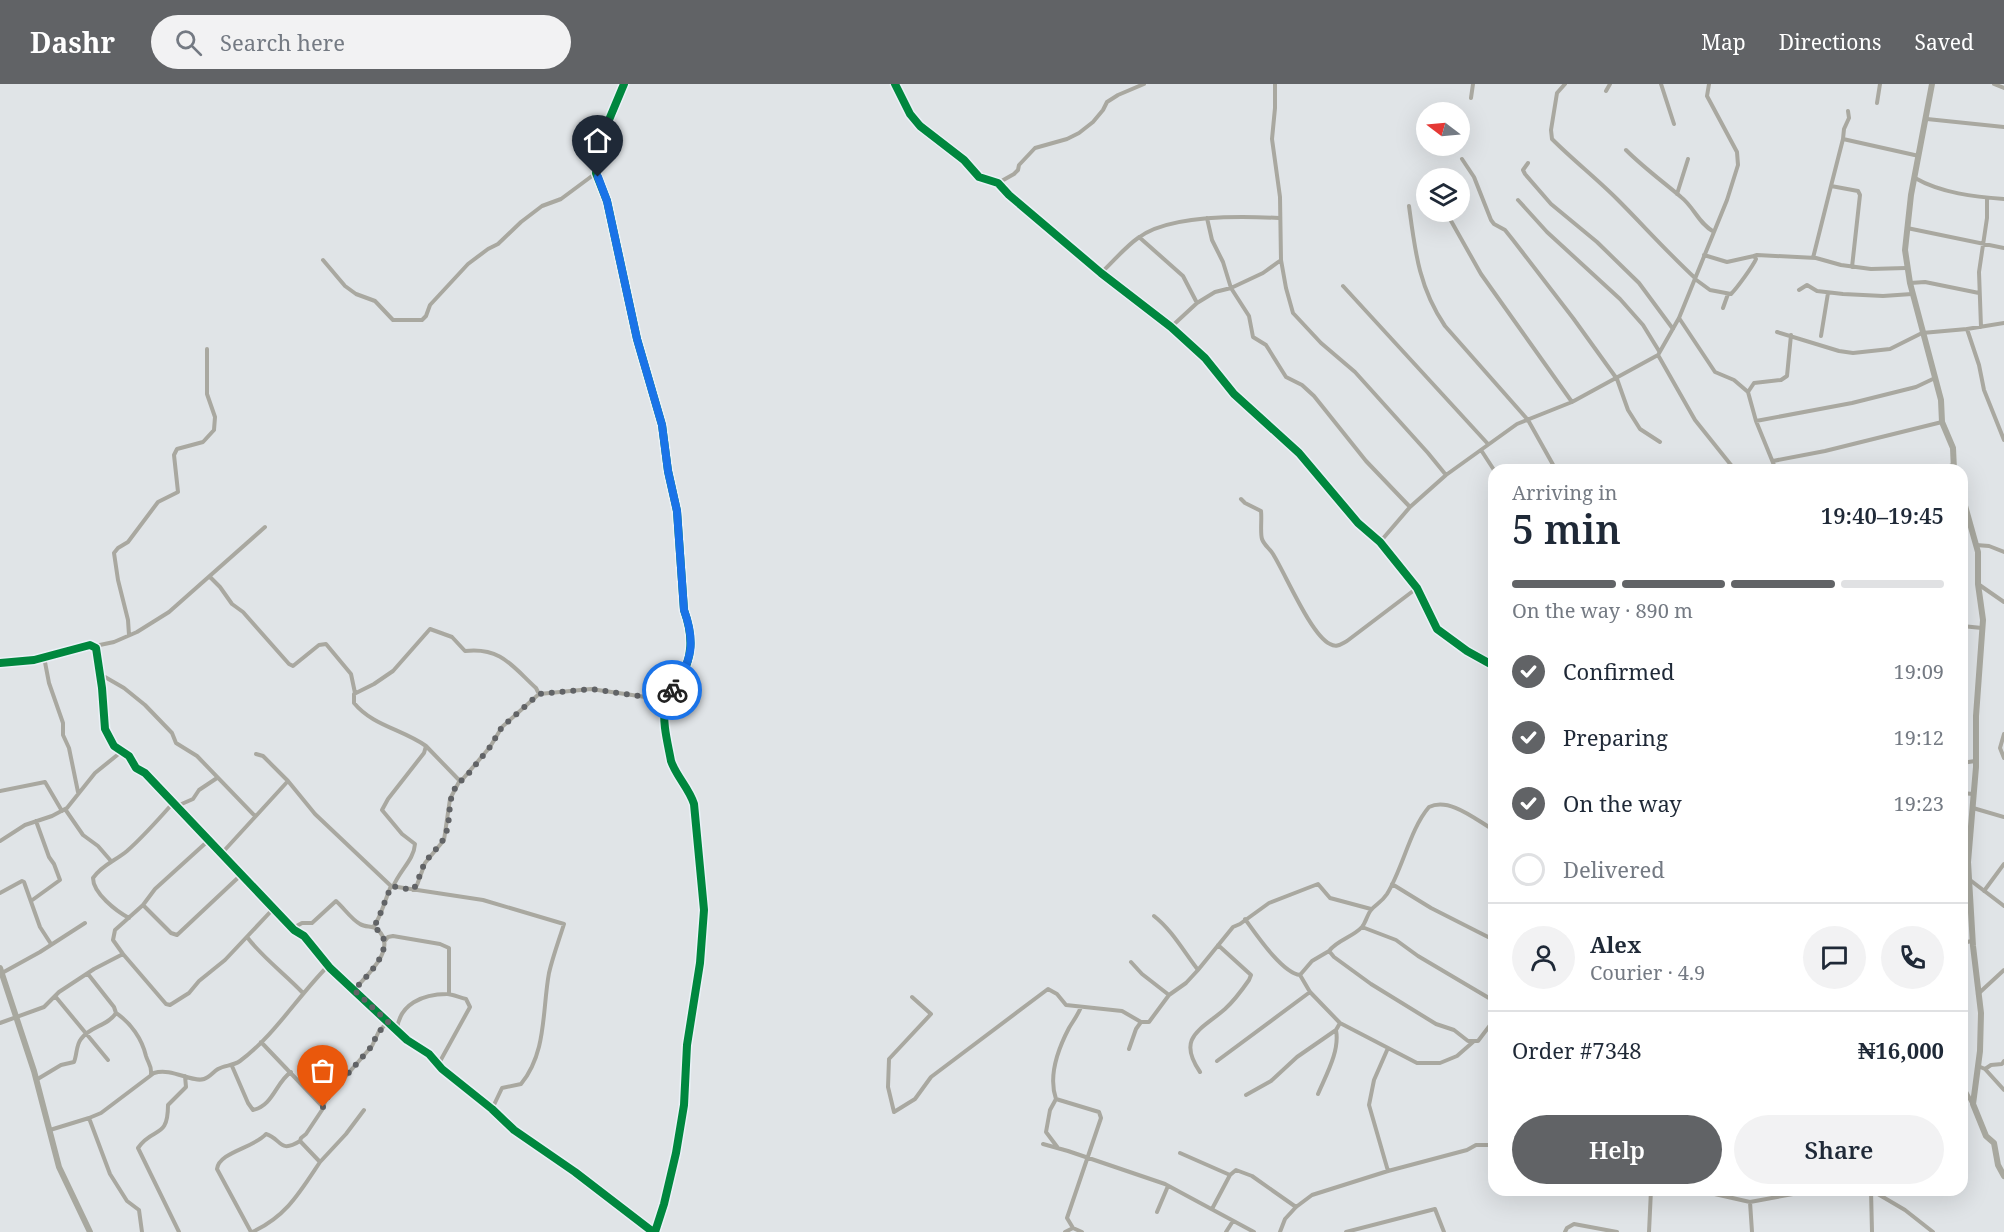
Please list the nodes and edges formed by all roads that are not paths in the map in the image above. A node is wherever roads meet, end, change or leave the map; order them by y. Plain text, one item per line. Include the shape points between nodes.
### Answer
1 (624, 84) edge
2 (895, 84) edge
3 (1144, 84) edge
4 (1275, 84) edge
5 (1473, 84) edge
6 (1565, 84) edge
7 (1610, 84) edge
8 (1661, 84) edge
9 (1709, 84) edge
10 (1880, 84) edge
11 (1932, 84) edge
12 (1994, 84) edge
13 (2004, 88) edge
14 (1605, 91) dead end
15 (1471, 98) dead end
16 (1877, 103) dead end
17 (1848, 111) dead end
18 (1927, 118) junction
19 (1674, 124) dead end
20 (2004, 127) edge
21 (1844, 139) junction
22 (1626, 150) dead end
23 (1920, 156) junction
24 (1462, 159) dead end
25 (1688, 159) dead end
26 (1528, 163) dead end
27 (596, 173) junction
28 (1915, 178) junction
29 (998, 183) junction
30 (1831, 186) junction
31 (1677, 194) junction
32 (1987, 198) junction
33 (2004, 199) edge
34 (1518, 200) dead end
35 (1409, 207) dead end
36 (1208, 218) junction
37 (1279, 218) junction
38 (1452, 222) edge
39 (1907, 228) junction
40 (1714, 232) junction
41 (1139, 237) junction
42 (1984, 245) junction
43 (2004, 248) edge
44 (1704, 255) junction
45 (1754, 256) junction
46 (1813, 258) junction
47 (323, 260) dead end
48 (1281, 260) junction
49 (1852, 267) junction
50 (1906, 268) junction
51 (1101, 273) junction
52 (1695, 279) junction
53 (1910, 283) junction
54 (1343, 286) dead end
55 (1231, 288) junction
56 (1799, 290) dead end
57 (1828, 292) junction
58 (1979, 293) junction
59 (1728, 294) junction
60 (1912, 294) junction
61 (1197, 303) junction
62 (1723, 308) dead end
63 (1679, 318) junction
64 (2004, 323) edge
65 (1171, 327) junction
66 (1981, 327) junction
67 (1673, 329) junction
68 (1967, 329) junction
69 (1777, 332) dead end
70 (1922, 333) junction
71 (1791, 335) junction
72 (1821, 336) dead end
73 (207, 348) dead end
74 (1659, 353) junction
75 (1935, 378) junction
76 (1617, 379) junction
77 (1748, 392) junction
78 (1572, 402) junction
79 (1528, 420) junction
80 (1756, 421) junction
81 (1942, 422) junction
82 (2004, 440) edge
83 (1660, 442) dead end
84 (1488, 444) junction
85 (1481, 450) junction
86 (1773, 461) junction
87 (1490, 464) edge
88 (1553, 464) edge
89 (1730, 464) edge
90 (1774, 464) edge
91 (1953, 464) edge
92 (1446, 475) junction
93 (1241, 499) dead end
94 (1410, 507) junction
95 (1968, 521) edge
96 (265, 526) dead end
97 (1380, 542) junction
98 (1976, 545) junction
99 (2004, 552) edge
100 (210, 577) junction
101 (1978, 584) junction
102 (1417, 588) junction
103 (2004, 602) edge
104 (1968, 627) edge
105 (1983, 628) junction
106 (129, 635) junction
107 (94, 646) junction
108 (44, 657) junction
109 (0, 663) edge
110 (1488, 663) edge
111 (100, 677) junction
112 (355, 693) junction
113 (539, 694) junction
114 (666, 700) junction
115 (2004, 734) edge
116 (426, 747) junction
117 (121, 752) junction
118 (256, 754) dead end
119 (2004, 758) edge
120 (1976, 761) junction
121 (1968, 762) edge
122 (217, 778) junction
123 (460, 780) junction
124 (288, 781) junction
125 (0, 791) edge
126 (78, 792) junction
127 (1968, 794) edge
128 (1973, 794) junction
129 (175, 805) junction
130 (1972, 808) junction
131 (64, 810) junction
132 (255, 816) junction
133 (2004, 817) edge
134 (36, 821) junction
135 (1488, 827) edge
136 (209, 840) junction
137 (0, 841) edge
138 (222, 853) junction
139 (111, 861) junction
140 (2004, 864) edge
141 (242, 874) junction
142 (1970, 880) junction
143 (1392, 884) junction
144 (392, 886) junction
145 (412, 890) junction
146 (1984, 891) junction
147 (0, 893) edge
148 (31, 902) junction
149 (143, 905) junction
150 (2004, 906) edge
151 (274, 908) junction
152 (1371, 909) junction
153 (1154, 915) dead end
154 (129, 918) junction
155 (1245, 919) junction
156 (85, 923) dead end
157 (373, 927) junction
158 (1362, 927) junction
159 (293, 928) junction
160 (247, 937) junction
161 (1488, 937) edge
162 (1973, 941) junction
163 (1968, 942) edge
164 (383, 943) junction
165 (51, 944) junction
166 (1218, 945) junction
167 (1329, 951) junction
168 (123, 954) junction
169 (1131, 962) dead end
170 (328, 966) junction
171 (1, 970) edge
172 (1198, 970) junction
173 (2004, 970) edge
174 (88, 974) junction
175 (1300, 975) junction
176 (354, 990) junction
177 (1310, 992) junction
178 (303, 993) junction
179 (449, 994) junction
180 (1978, 994) junction
181 (1169, 995) junction
182 (55, 996) junction
183 (912, 997) dead end
184 (1488, 997) edge
185 (1081, 1007) junction
186 (116, 1013) junction
187 (18, 1017) junction
188 (388, 1022) junction
189 (1141, 1022) junction
190 (0, 1023) edge
191 (1340, 1023) junction
192 (1488, 1028) edge
193 (1336, 1030) junction
194 (397, 1031) junction
195 (86, 1033) junction
196 (261, 1042) junction
197 (1473, 1042) junction
198 (1388, 1048) junction
199 (1129, 1049) dead end
200 (108, 1060) dead end
201 (1217, 1061) dead end
202 (2003, 1063) edge
203 (438, 1065) junction
204 (232, 1066) junction
205 (1977, 1066) junction
206 (1985, 1070) junction
207 (291, 1072) junction
208 (1200, 1072) dead end
209 (151, 1075) junction
210 (185, 1076) junction
211 (36, 1080) junction
212 (2004, 1090) edge
213 (1318, 1094) dead end
214 (1246, 1095) dead end
215 (1968, 1096) edge
216 (1056, 1099) junction
217 (1972, 1104) junction
218 (323, 1107) junction
219 (492, 1109) junction
220 (364, 1110) dead end
221 (89, 1118) junction
222 (50, 1130) junction
223 (300, 1141) junction
224 (1043, 1144) dead end
225 (1488, 1145) edge
226 (1058, 1148) junction
227 (1180, 1153) dead end
228 (1086, 1157) junction
229 (320, 1162) junction
230 (1388, 1171) junction
231 (1230, 1175) junction
232 (2004, 1176) edge
233 (1168, 1186) junction
234 (1651, 1196) edge
235 (1724, 1196) edge
236 (1782, 1196) edge
237 (1871, 1196) edge
238 (1881, 1196) edge
239 (1750, 1202) junction
240 (1296, 1207) junction
241 (1212, 1209) junction
242 (1157, 1212) dead end
243 (1233, 1221) junction
244 (1073, 1228) junction
245 (90, 1232) edge
246 (142, 1232) edge
247 (179, 1232) edge
248 (251, 1232) edge
249 (654, 1232) edge
250 (1065, 1232) edge
251 (1082, 1232) edge
252 (1226, 1232) edge
253 (1254, 1232) edge
254 (1280, 1232) edge
255 (1346, 1232) edge
256 (1444, 1232) edge
257 (1565, 1232) edge
258 (1617, 1232) edge
259 (1649, 1232) edge
260 (1752, 1232) edge
261 (1872, 1232) edge
262 (1933, 1232) edge

1 - 27 street via 600,145
2 - 29 street via 920,126 964,160 979,177
3 - 29 street via 1107,102 1093,122 1079,133 1035,148 1018,171
4 - 37 street via 1272,139
5 - 15 street
6 - 52 street via 1557,93 1552,139
7 - 14 street
8 - 19 street
9 - 40 street via 1707,96 1737,152 1738,165
10 - 16 street
11 - 18 street
12 - 13 street
17 - 21 street
18 - 20 street
18 - 23 street
21 - 23 street
21 - 30 street
22 - 31 street
23 - 28 street
24 - 76 street via 1474,177 1491,220 1513,240
25 - 31 street
26 - 67 street via 1525,174 1551,204 1639,283
27 - 47 street via 561,199 542,206 468,264 430,305 422,320 393,320 375,301 345,286
27 - 114 street via 607,201 637,339 659,415 677,511 691,655
28 - 32 street
28 - 39 street
29 - 51 street
30 - 46 street
30 - 49 street via 1858,191 1860,195
31 - 40 street via 1701,223
32 - 33 street
32 - 42 street
34 - 74 street via 1620,300
35 - 79 street via 1424,288 1434,309
36 - 37 street
36 - 41 street via 1174,222
36 - 55 street via 1212,240
37 - 48 street
38 - 78 street via 1481,274
39 - 42 street
39 - 50 street
40 - 44 street
41 - 51 street
41 - 61 street via 1183,276
42 - 43 street
42 - 58 street
44 - 45 street via 1727,262
44 - 52 street
45 - 46 street
45 - 59 street via 1754,267
46 - 49 street
48 - 55 street
48 - 92 street via 1293,314 1355,372
49 - 50 street
50 - 53 street
51 - 65 street
52 - 59 street via 1710,290
52 - 63 street
53 - 58 street via 1925,282
53 - 60 street
54 - 84 street
55 - 61 street
55 - 94 street via 1249,316 1252,337 1266,345 1286,376 1314,396 1366,461
56 - 57 street via 1807,285
57 - 60 street
57 - 72 street
58 - 66 street
59 - 62 street
60 - 70 street
61 - 65 street
63 - 67 street
63 - 77 street via 1715,372 1734,380
64 - 66 street
65 - 97 street via 1205,358 1234,394 1299,453 1358,523
66 - 68 street
67 - 74 street
68 - 70 street
68 - 82 street via 1984,390
69 - 71 street
70 - 71 street via 1890,349 1853,353
70 - 75 street
71 - 77 street via 1787,376 1754,383
73 - 106 street via 207,394 215,417 214,430 203,442 177,449 174,455 178,492 158,502 128,542 114,553
74 - 76 street
74 - 89 street via 1695,420
75 - 80 street via 1916,387 1863,400
75 - 81 street
76 - 78 street
76 - 83 street via 1640,429
77 - 80 street
78 - 79 street
79 - 84 street
79 - 88 street
80 - 86 street
81 - 86 street
81 - 91 street via 1953,448
84 - 85 street
85 - 87 street
85 - 92 street
86 - 90 street
92 - 94 street
93 - 102 street via 1261,511 1264,542 1311,623 1333,646 1347,641
94 - 97 street
95 - 98 street
96 - 100 street
97 - 102 street
98 - 99 street
98 - 101 street
100 - 106 street via 169,612
100 - 112 street via 289,664 293,666 319,645 326,644 351,674
101 - 103 street
101 - 105 street
102 - 110 street via 1437,630
104 - 105 street
105 - 120 street
106 - 107 street
107 - 108 street
107 - 111 street
108 - 109 street
108 - 126 street
111 - 117 street via 105,729
111 - 122 street via 124,688 145,705 172,733 176,743 197,756
112 - 113 street via 393,671 430,629 452,637 465,651 499,654
112 - 116 street via 354,704 367,717
113 - 114 street via 591,689
113 - 123 street via 502,727 490,747
114 - 249 street via 671,761 694,804 704,910 687,1045 684,1105 664,1204
115 - 119 street via 2000,748
116 - 123 street
116 - 144 street via 382,810 415,844 413,855
117 - 126 street
117 - 129 street
118 - 124 street
120 - 121 street
120 - 128 street
122 - 129 street via 199,790 193,800
122 - 132 street
123 - 145 street via 452,793 444,840 424,863
124 - 132 street
124 - 144 street via 321,819
125 - 131 street via 43,781
126 - 131 street
127 - 128 street
128 - 130 street
129 - 136 street
129 - 139 street via 125,853
130 - 133 street
130 - 142 street
131 - 134 street
131 - 139 street
132 - 138 street
134 - 137 street
134 - 148 street via 60,880
135 - 143 street via 1451,806 1429,807
136 - 138 street
136 - 149 street
138 - 141 street
139 - 154 street via 94,875 93,883 117,912
140 - 146 street
141 - 149 street via 177,935
141 - 151 street
142 - 146 street
142 - 162 street
143 - 152 street via 1378,906
143 - 161 street
144 - 145 street
144 - 157 street
145 - 219 street via 483,900 564,924 549,972 535,1062 522,1084 502,1088
146 - 150 street
147 - 148 street via 22,881
148 - 165 street
149 - 154 street
151 - 159 street
151 - 160 street
152 - 155 street via 1330,898 1318,884 1269,903
152 - 158 street
153 - 172 street via 1166,925
154 - 168 street via 113,936
155 - 166 street via 1228,931
155 - 175 street via 1293,975
156 - 165 street
157 - 159 street via 358,923 336,901 312,923
157 - 164 street
158 - 167 street
158 - 184 street via 1396,940
159 - 170 street
160 - 168 street via 172,1005 166,1004
160 - 178 street
162 - 163 street
162 - 180 street
164 - 176 street via 382,956
164 - 179 street via 393,936 446,946 450,952
165 - 171 street
166 - 172 street
166 - 208 street via 1251,975 1227,1007 1193,1036 1191,1059
167 - 175 street via 1312,961
167 - 197 street via 1371,984
168 - 174 street
169 - 181 street
170 - 176 street
170 - 178 street
171 - 187 street
172 - 181 street
173 - 180 street
174 - 182 street
174 - 186 street
175 - 177 street
176 - 188 street
177 - 191 street
177 - 201 street
178 - 196 street
179 - 194 street via 413,1001 399,1018
179 - 203 street via 466,999 470,1007
180 - 205 street via 1981,1013
181 - 189 street via 1149,1022
182 - 187 street via 44,1007
182 - 195 street
183 - 185 street via 931,1014 889,1059 888,1087 894,1112 915,1099 931,1077 1048,989 1066,1005
185 - 189 street via 1122,1011
185 - 216 street via 1054,1068
186 - 195 street
186 - 209 street via 146,1048
187 - 190 street
187 - 211 street
188 - 194 street
188 - 218 street
189 - 199 street
191 - 193 street
191 - 198 street
192 - 197 street
193 - 213 street via 1333,1057
193 - 214 street via 1271,1081
194 - 203 street
195 - 200 street
195 - 211 street via 74,1062
196 - 204 street
196 - 207 street
197 - 198 street via 1457,1056 1440,1063 1417,1062
198 - 230 street via 1374,1080 1369,1105
202 - 206 street
203 - 219 street
204 - 207 street via 253,1110 262,1107
204 - 210 street via 219,1068 203,1080
205 - 206 street
205 - 217 street
206 - 212 street
207 - 218 street
209 - 210 street via 161,1071
209 - 221 street
210 - 247 street via 186,1087 168,1105 166,1124 138,1148
211 - 222 street
215 - 217 street
216 - 226 street via 1046,1132
216 - 228 street via 1099,1112 1101,1118
217 - 232 street via 1986,1136 1994,1143
218 - 223 street
219 - 249 street via 514,1130
220 - 229 street
221 - 222 street
221 - 246 street via 110,1174 127,1202 139,1210
222 - 245 street via 59,1167
223 - 229 street
223 - 248 street via 284,1147 266,1134 257,1143 219,1161 217,1169
224 - 226 street
225 - 230 street via 1476,1145
226 - 228 street
227 - 231 street
228 - 233 street
228 - 244 street via 1067,1218
229 - 248 street via 282,1214
230 - 240 street via 1312,1195
231 - 240 street via 1236,1170 1252,1176
231 - 241 street
233 - 241 street
233 - 242 street
234 - 259 street
235 - 239 street
236 - 239 street
237 - 261 street
238 - 262 street
239 - 260 street
240 - 254 street
241 - 243 street
243 - 252 street
243 - 253 street
244 - 250 street
244 - 251 street
255 - 256 street via 1434,1209
257 - 258 street via 1574,1224

